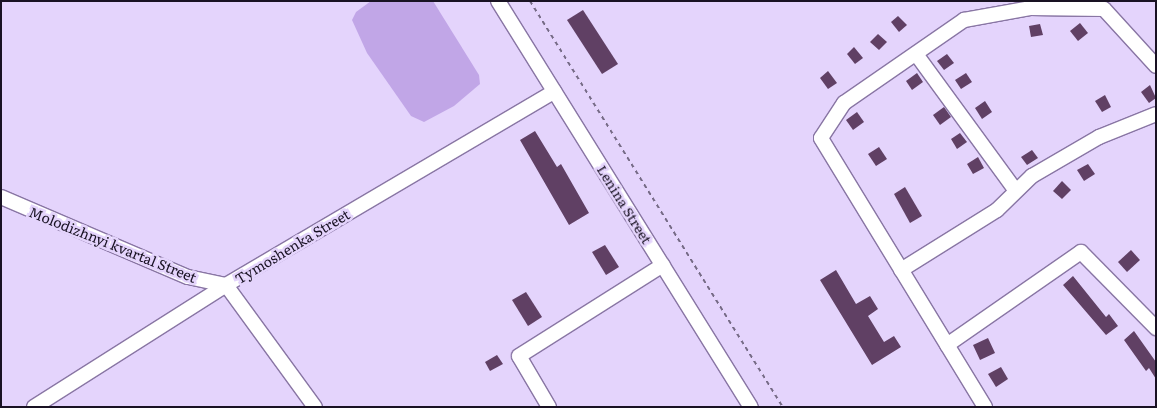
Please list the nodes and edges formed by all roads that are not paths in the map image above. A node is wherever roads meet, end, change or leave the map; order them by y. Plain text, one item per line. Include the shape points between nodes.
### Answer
1 (498, 1) edge
2 (916, 54) junction
3 (1156, 66) edge
4 (554, 92) junction
5 (1156, 114) edge
6 (1015, 190) junction
7 (1, 197) edge
8 (663, 264) junction
9 (901, 270) junction
10 (226, 285) junction
11 (1156, 328) edge
12 (947, 345) junction
13 (34, 407) edge
14 (315, 407) edge
15 (549, 407) edge
16 (751, 407) edge
17 (985, 407) edge

1 - 4 street, Lenina Street
2 - 3 street via 964,20 1030,8 1104,9
2 - 6 street
2 - 9 street via 844,103 821,138
4 - 8 street, Lenina Street
4 - 10 street, Tymoshenka Street
5 - 6 street via 1099,137 1032,176
6 - 9 street via 996,210
7 - 10 street, Molodizhnyi kvartal Street via 188,277
8 - 15 street via 519,356
8 - 16 street, Lenina Street
9 - 12 street
10 - 13 street, Tymoshenka Street
10 - 14 street
11 - 12 street via 1081,252
12 - 17 street

